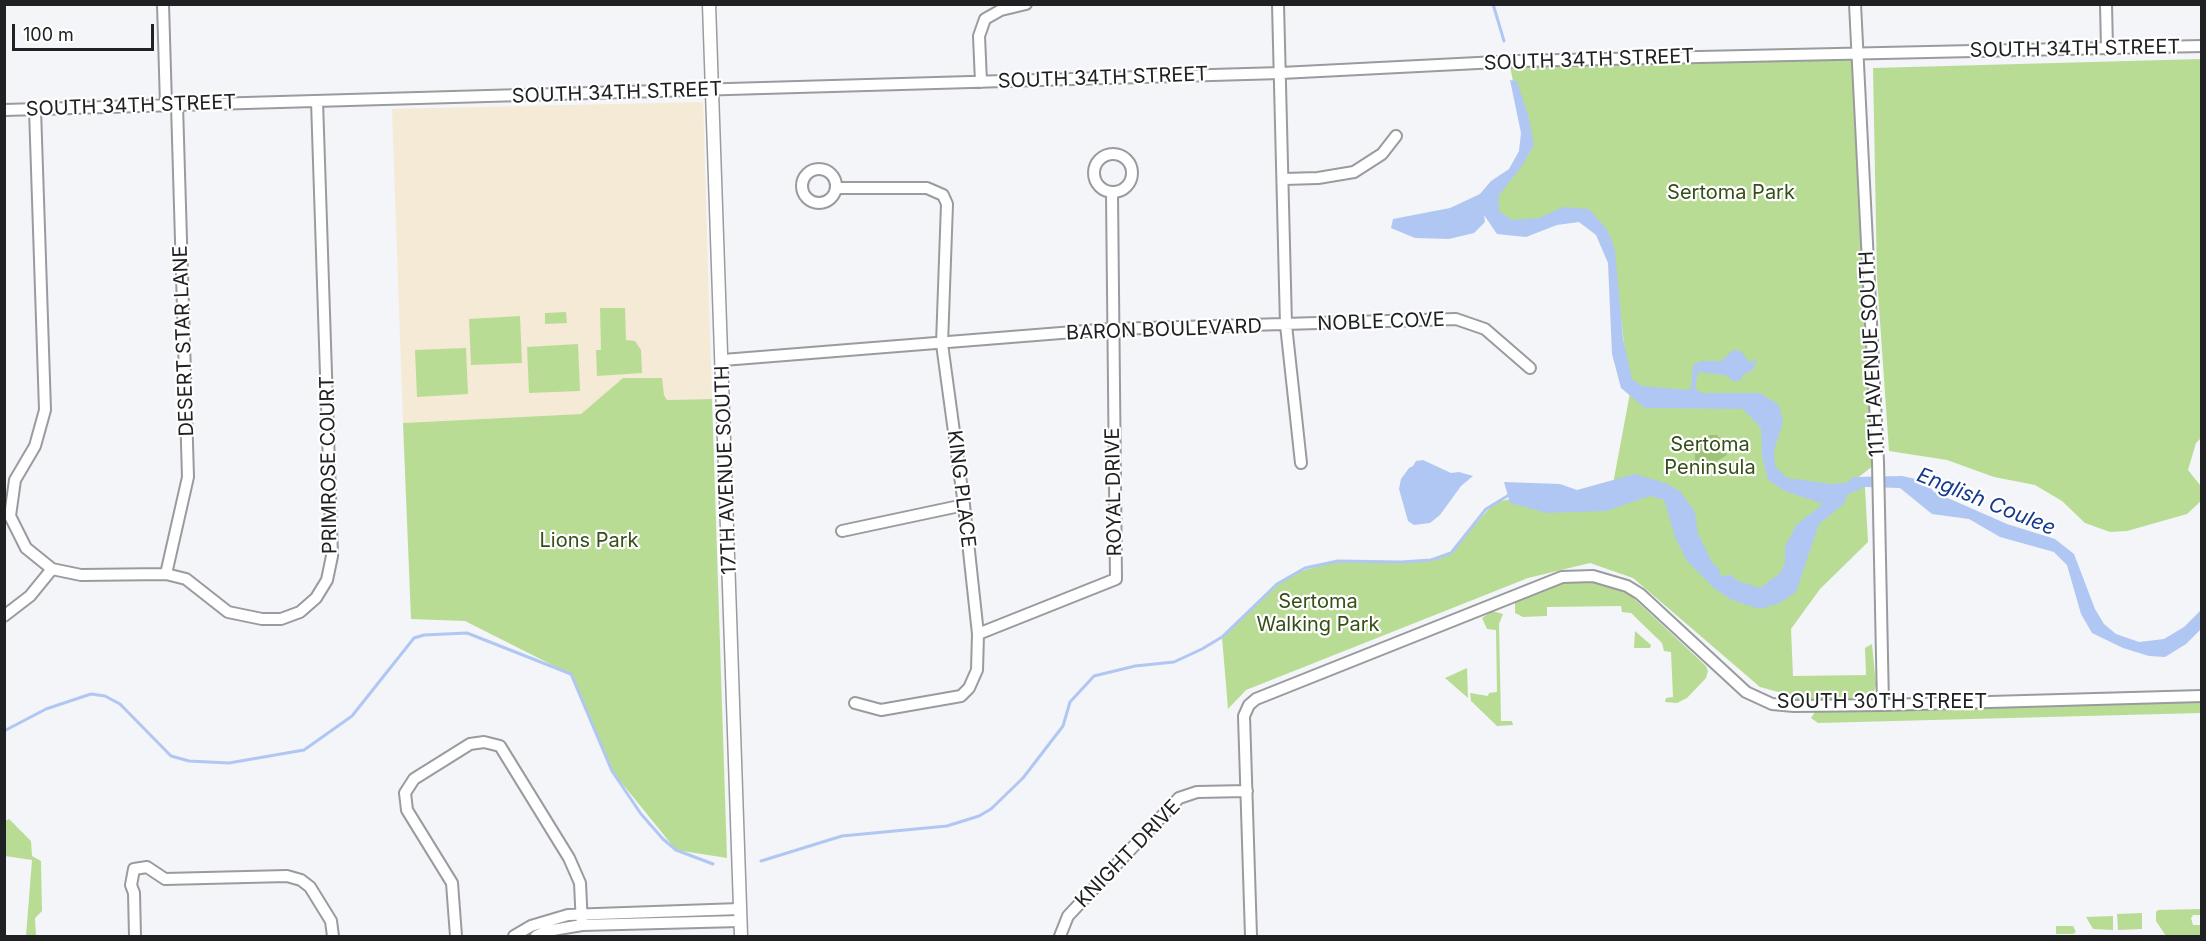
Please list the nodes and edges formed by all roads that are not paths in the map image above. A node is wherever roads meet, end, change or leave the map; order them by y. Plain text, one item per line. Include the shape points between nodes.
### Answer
1 (163, 4) edge
2 (709, 4) edge
3 (1026, 4) edge
4 (1278, 4) edge
5 (1855, 4) edge
6 (2106, 4) edge
7 (2202, 46) edge
8 (2107, 49) junction
9 (1857, 53) junction
10 (1281, 73) junction
11 (981, 82) junction
12 (712, 90) junction
13 (317, 101) junction
14 (171, 105) junction
15 (35, 109) junction
16 (4, 110) edge
17 (1396, 136) dead end
18 (1284, 179) junction
19 (836, 188) dead end
20 (1112, 193) dead end
21 (1286, 325) junction
22 (1111, 329) junction
23 (942, 344) junction
24 (723, 360) junction
25 (1530, 368) dead end
26 (1301, 463) dead end
27 (964, 506) junction
28 (842, 531) dead end
29 (52, 569) junction
30 (166, 574) junction
31 (4, 616) edge
32 (978, 634) junction
33 (2202, 696) edge
34 (855, 703) dead end
35 (1883, 705) junction
36 (1246, 791) junction
37 (740, 915) junction
38 (581, 920) junction
39 (135, 936) edge
40 (333, 936) edge
41 (456, 936) edge
42 (514, 936) edge
43 (536, 936) edge
44 (741, 936) edge
45 (1060, 936) edge
46 (1251, 936) edge

1 - 14 street, DESERT STAR LANE
2 - 12 street, 17TH AVENUE SOUTH
3 - 11 street via 985,19 980,36
4 - 10 street, BARON BOULEVARD
5 - 9 street, 11TH AVENUE SOUTH
6 - 8 street
7 - 8 street, SOUTH 34TH STREET
8 - 9 street, SOUTH 34TH STREET
9 - 10 street, SOUTH 34TH STREET via 1508,62
9 - 35 street, 11TH AVENUE SOUTH via 1878,467
10 - 11 street, SOUTH 34TH STREET
10 - 18 street, BARON BOULEVARD
11 - 12 street, SOUTH 34TH STREET
12 - 13 street, SOUTH 34TH STREET
12 - 24 street, 17TH AVENUE SOUTH
13 - 14 street, SOUTH 34TH STREET
13 - 30 street, PRIMROSE COURT via 332,556 329,574 316,598 300,612 280,619 228,612 186,579
14 - 15 street, SOUTH 34TH STREET
14 - 30 street, DESERT STAR LANE via 188,477
15 - 16 street, SOUTH 34TH STREET
15 - 29 street, PRIMROSE COURT via 45,410 35,446 15,480 10,516 26,548
17 - 18 street via 1382,154 1354,172
18 - 21 street, BARON BOULEVARD
19 - 23 street, KING PLACE via 927,188 943,195 947,204
20 - 22 street
21 - 22 street, BARON BOULEVARD
21 - 25 street, NOBLE COVE via 1456,319 1485,329
21 - 26 street
22 - 23 street, BARON BOULEVARD
22 - 32 street, ROYAL DRIVE via 1116,579
23 - 24 street, BARON BOULEVARD
23 - 27 street, KING PLACE
24 - 37 street, 17TH AVENUE SOUTH
27 - 28 street
27 - 32 street, KING PLACE
29 - 30 street, PRIMROSE COURT via 81,575
29 - 31 street via 30,596
32 - 34 street, KING PLACE via 977,670 961,696 881,710
33 - 35 street, SOUTH 30TH STREET
35 - 36 street, SOUTH 30TH STREET via 1794,706 1759,699 1720,670 1640,594 1605,578 1578,575 1555,579 1256,699 1244,716
36 - 45 street, KNIGHT DRIVE via 1197,792 1179,798 1068,916
36 - 46 street
37 - 38 street
37 - 44 street, 17TH AVENUE SOUTH
38 - 41 street via 580,883 569,858 500,746 484,742 470,744 414,779 405,793 407,810 452,884
38 - 42 street via 544,921
38 - 43 street
39 - 40 street via 131,885 134,869 147,867 165,879 288,876 301,880 310,887 331,921

